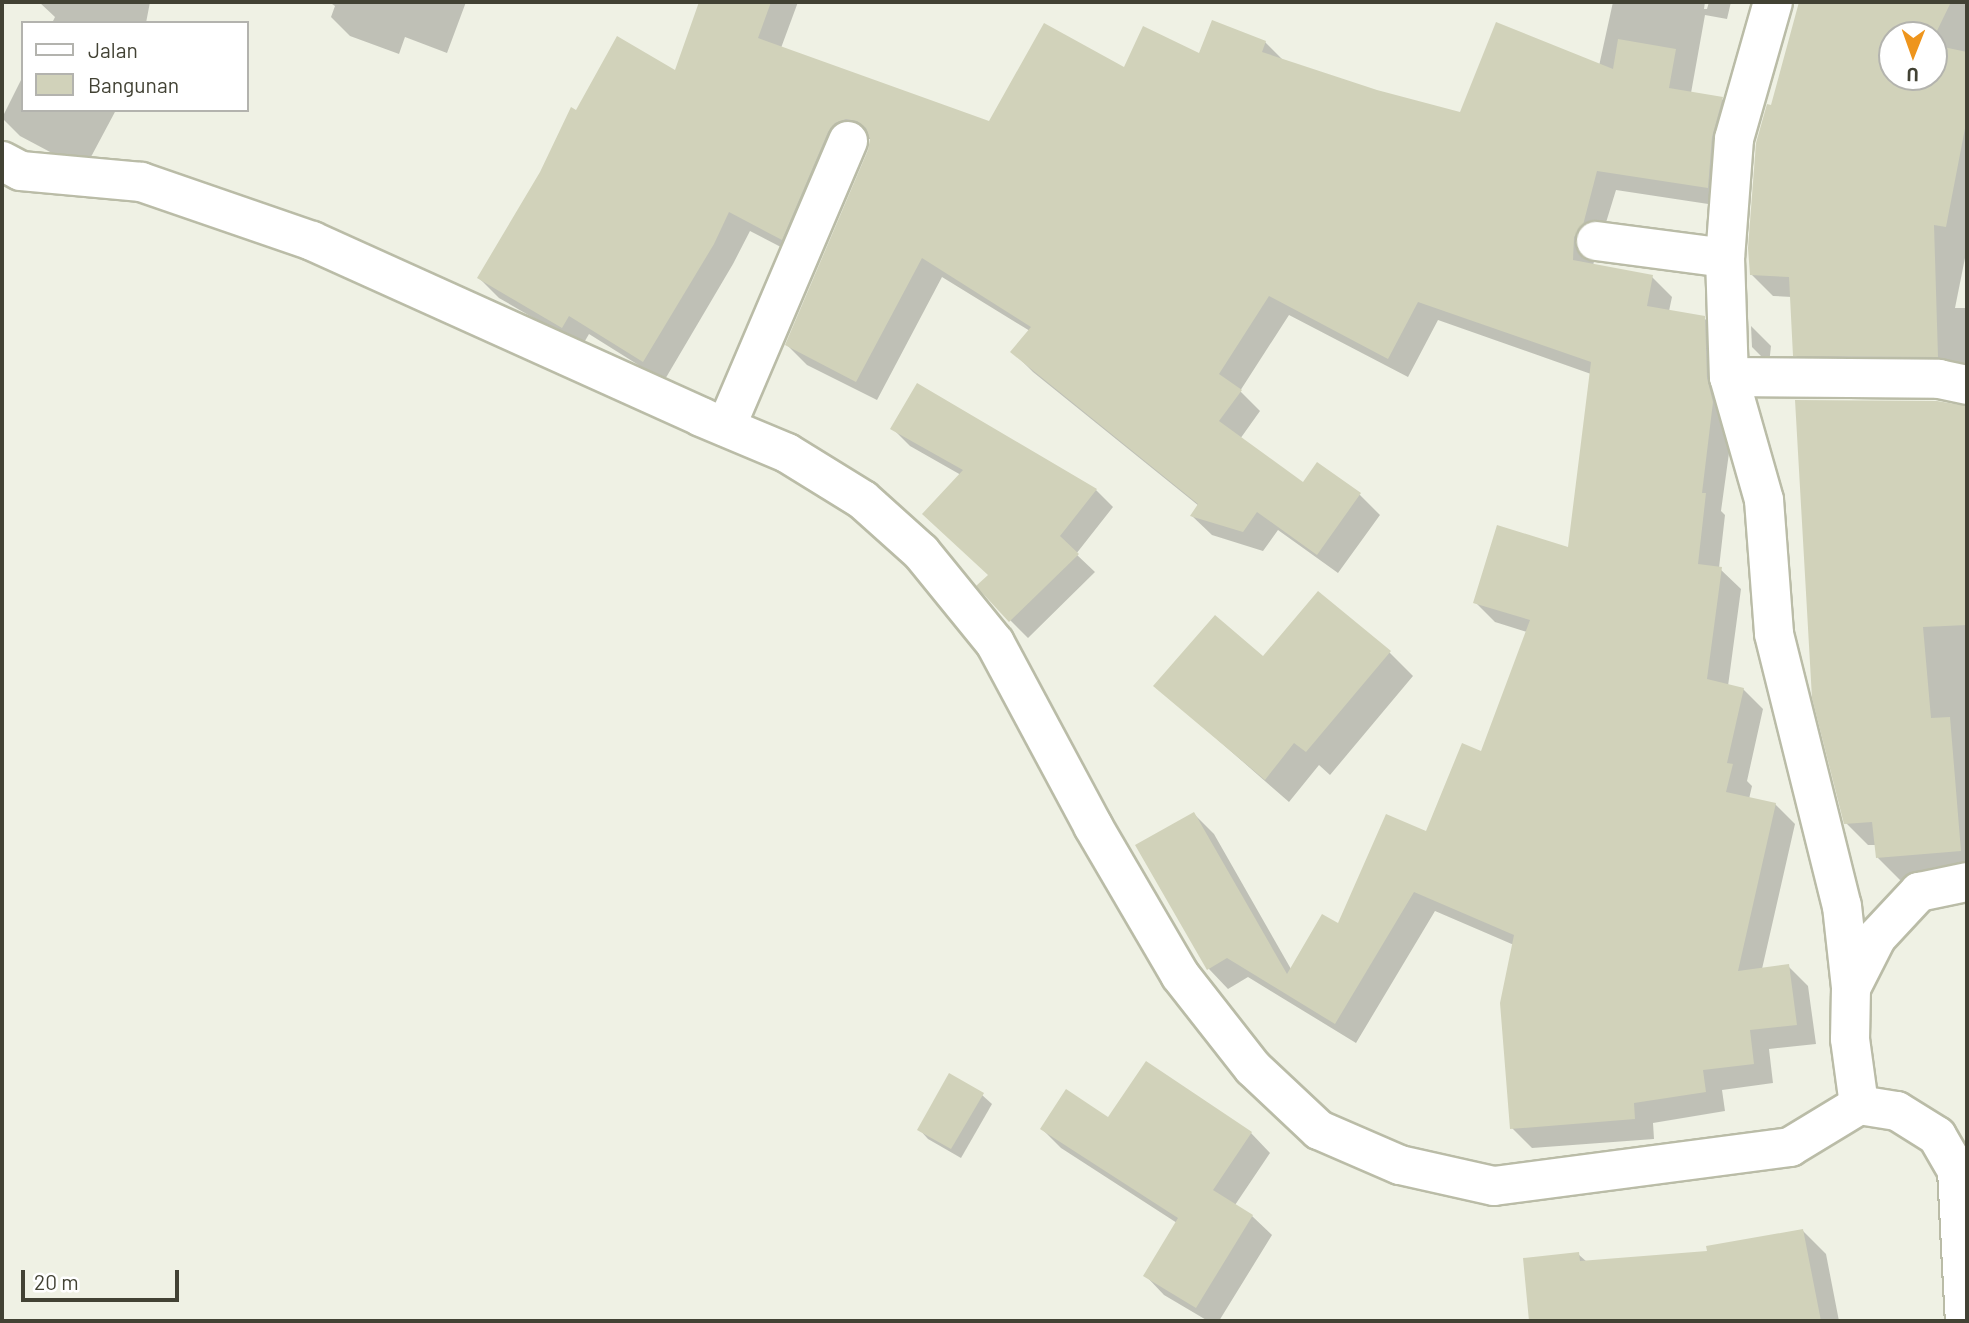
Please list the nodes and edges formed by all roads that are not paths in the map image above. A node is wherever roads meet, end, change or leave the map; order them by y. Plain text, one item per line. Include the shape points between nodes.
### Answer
1 (1773, 2) edge
2 (848, 141) dead end
3 (2, 161) edge
4 (1596, 241) dead end
5 (1725, 258) junction
6 (1728, 377) junction
7 (1967, 385) edge
8 (726, 427) junction
9 (1967, 882) edge
10 (1851, 988) junction
11 (1859, 1105) junction
12 (1965, 1321) edge

1 - 5 street via 1734,139
2 - 8 street
3 - 8 street via 21,171 141,182 312,241
4 - 5 street
5 - 6 street
6 - 7 street via 1939,379
6 - 10 street via 1764,500 1774,634 1842,906
8 - 11 street via 787,453 863,500 921,552 995,643 1180,975 1253,1068 1320,1130 1400,1165 1494,1186 1790,1147
9 - 10 street via 1919,892 1877,937
10 - 11 street via 1850,1039
11 - 12 street via 1897,1111 1937,1136 1957,1170

